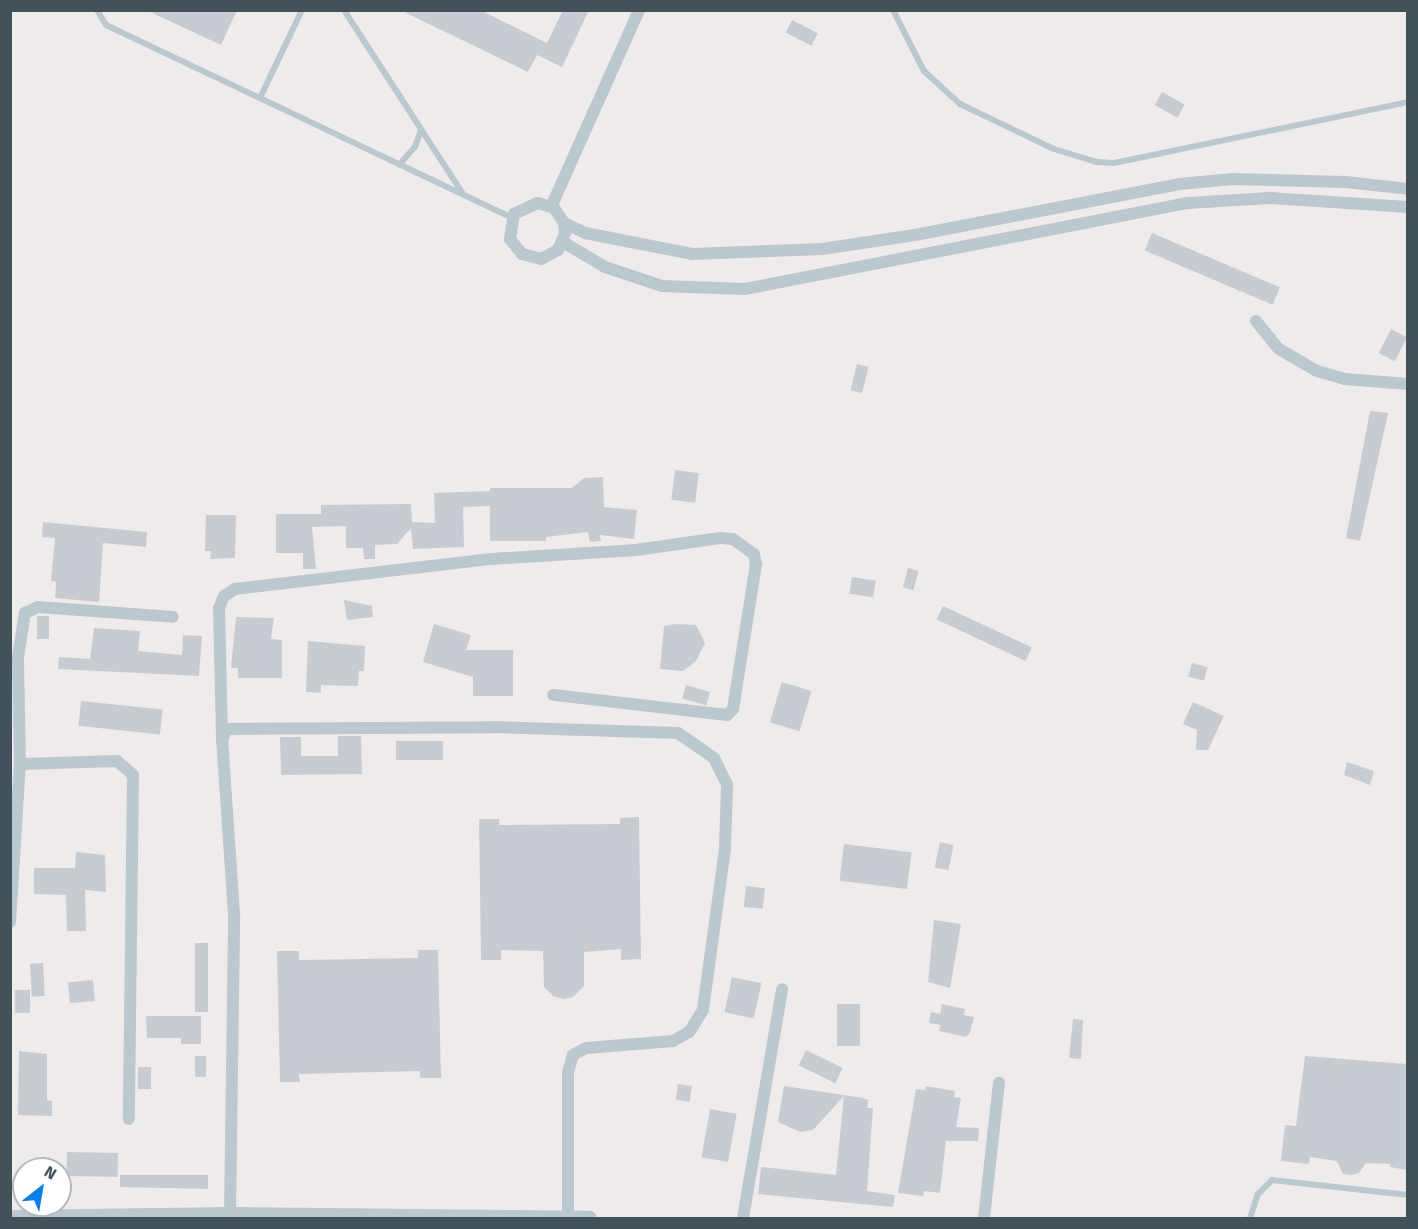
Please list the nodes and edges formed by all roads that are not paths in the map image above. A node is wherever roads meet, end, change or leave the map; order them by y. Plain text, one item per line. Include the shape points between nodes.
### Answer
1 (97, 10) edge
2 (302, 10) edge
3 (344, 10) edge
4 (639, 10) edge
5 (893, 10) edge
6 (260, 98) junction
7 (1407, 102) edge
8 (421, 130) junction
9 (400, 164) junction
10 (1407, 189) edge
11 (463, 194) junction
12 (551, 207) junction
13 (1407, 207) edge
14 (512, 218) junction
15 (564, 223) junction
16 (563, 242) junction
17 (1256, 321) dead end
18 (1407, 384) edge
19 (173, 617) dead end
20 (553, 696) dead end
21 (222, 740) junction
22 (20, 764) junction
23 (10, 922) edge
24 (782, 989) dead end
25 (999, 1083) dead end
26 (129, 1119) dead end
27 (1407, 1195) edge
28 (230, 1214) junction
29 (10, 1217) edge
30 (146, 1217) edge
31 (526, 1218) edge
32 (568, 1218) edge
33 (589, 1218) edge
34 (743, 1218) edge
35 (984, 1218) edge
36 (1251, 1218) edge

1 - 6 lane via 106,25
2 - 6 lane
3 - 8 lane
4 - 12 street
5 - 7 lane via 924,70 960,104 1054,149 1097,162 1114,163
6 - 9 lane
8 - 9 lane via 415,147
8 - 11 lane
9 - 11 lane
10 - 15 street via 1346,182 1233,179 1179,184 822,249 704,254 663,251 585,233
11 - 14 lane
12 - 14 street via 529,204
12 - 15 street
13 - 16 street via 1270,198 1188,203 745,289 662,286 605,267
14 - 16 street via 510,239 522,254 541,259 558,250
15 - 16 street
17 - 18 street via 1279,349 1317,371 1345,379
19 - 22 street via 38,608 25,613 18,657
20 - 21 street via 727,716 733,709 756,564 754,554 733,539 720,537 636,550 491,559 235,589 224,596 219,608
21 - 28 street via 234,914
21 - 32 street via 230,727 642,730 678,733 714,758 727,785 725,849 703,1010 689,1032 673,1041 586,1048 573,1055 568,1072
22 - 23 street
22 - 26 street via 117,761 133,775
24 - 34 street
25 - 35 street
27 - 36 lane via 1272,1180 1258,1194
28 - 30 street
28 - 31 street
29 - 30 street
31 - 32 street
32 - 33 street

